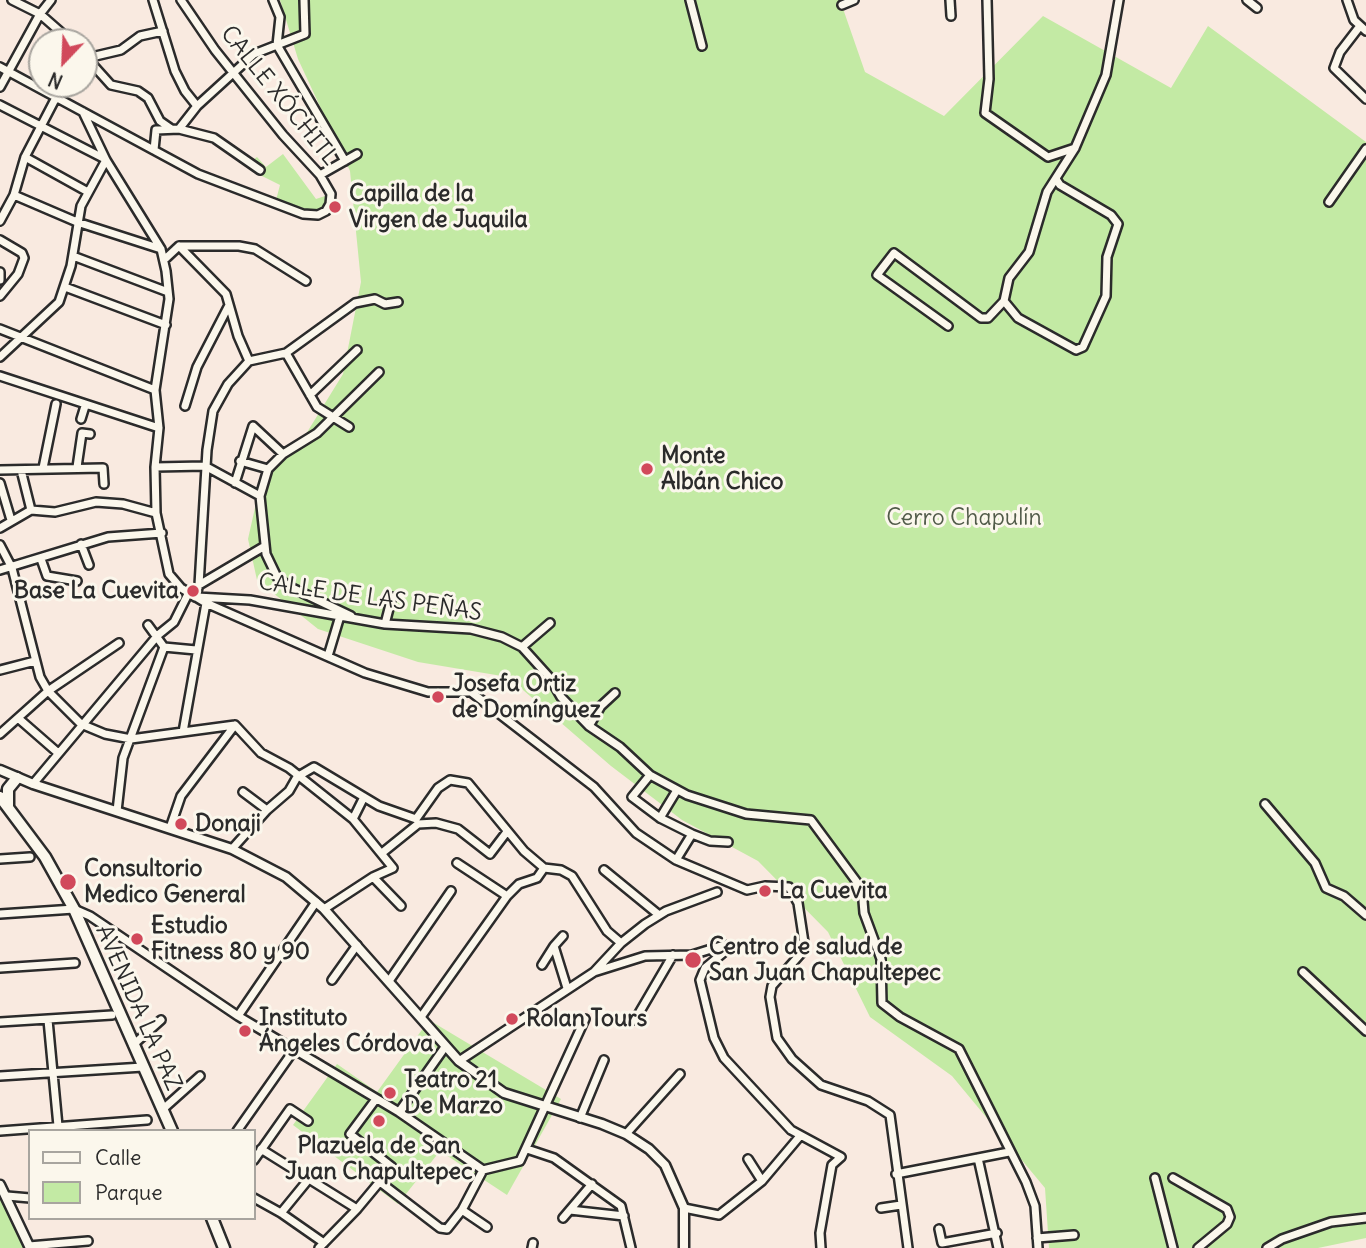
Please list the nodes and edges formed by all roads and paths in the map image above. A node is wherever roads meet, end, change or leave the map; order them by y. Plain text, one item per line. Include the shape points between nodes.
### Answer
1 (12, 0) edge
2 (51, 0) edge
3 (153, 0) edge
4 (181, 0) edge
5 (273, 0) edge
6 (304, 0) edge
7 (690, 0) edge
8 (854, 0) edge
9 (950, 0) edge
10 (987, 0) edge
11 (1119, 0) edge
12 (1247, 0) edge
13 (1347, 0) edge
14 (26, 3) edge
15 (842, 5) dead end
16 (1257, 8) dead end
17 (40, 14) junction
18 (951, 16) dead end
19 (56, 28) edge
20 (1363, 29) edge
21 (163, 31) junction
22 (277, 45) junction
23 (702, 46) dead end
24 (98, 54) edge
25 (4, 69) edge
26 (98, 70) edge
27 (233, 72) junction
28 (28, 82) edge
29 (0, 87) edge
30 (55, 98) edge
31 (57, 98) edge
32 (1366, 99) edge
33 (0, 105) edge
34 (197, 106) junction
35 (83, 112) junction
36 (41, 127) junction
37 (177, 129) junction
38 (1074, 148) junction
39 (1366, 149) edge
40 (154, 150) junction
41 (357, 154) dead end
42 (25, 157) junction
43 (106, 160) junction
44 (345, 160) junction
45 (260, 170) dead end
46 (320, 175) junction
47 (1056, 178) junction
48 (88, 192) junction
49 (14, 195) junction
50 (1329, 202) dead end
51 (0, 221) edge
52 (77, 222) junction
53 (0, 240) edge
54 (179, 246) junction
55 (161, 249) junction
56 (73, 256) junction
57 (164, 260) junction
58 (0, 272) edge
59 (0, 280) edge
60 (306, 281) dead end
61 (65, 287) junction
62 (169, 292) junction
63 (0, 296) edge
64 (1004, 301) junction
65 (398, 302) dead end
66 (229, 307) junction
67 (166, 325) junction
68 (948, 326) dead end
69 (0, 330) edge
70 (17, 338) junction
71 (357, 349) dead end
72 (286, 353) junction
73 (0, 357) edge
74 (250, 361) junction
75 (379, 372) dead end
76 (0, 376) edge
77 (155, 390) junction
78 (310, 395) junction
79 (56, 404) dead end
80 (85, 406) junction
81 (185, 406) dead end
82 (330, 417) junction
83 (81, 419) dead end
84 (349, 427) dead end
85 (159, 428) junction
86 (90, 434) dead end
87 (286, 453) junction
88 (240, 461) junction
89 (205, 466) junction
90 (77, 467) junction
91 (155, 467) junction
92 (43, 468) junction
93 (268, 469) junction
94 (0, 470) edge
95 (22, 470) junction
96 (0, 483) edge
97 (235, 483) junction
98 (104, 484) dead end
99 (260, 496) junction
100 (31, 510) junction
101 (156, 513) junction
102 (11, 520) junction
103 (0, 528) edge
104 (162, 533) junction
105 (0, 544) edge
106 (81, 544) junction
107 (265, 546) junction
108 (41, 559) junction
109 (89, 565) dead end
110 (12, 568) junction
111 (0, 570) edge
112 (77, 581) dead end
113 (199, 584) junction
114 (192, 595) junction
115 (391, 601) dead end
116 (206, 603) junction
117 (340, 616) junction
118 (358, 619) junction
119 (550, 623) dead end
120 (385, 624) junction
121 (148, 625) dead end
122 (158, 635) junction
123 (119, 643) dead end
124 (164, 647) junction
125 (522, 647) junction
126 (196, 650) junction
127 (328, 656) junction
128 (35, 661) junction
129 (0, 670) edge
130 (48, 691) junction
131 (615, 693) dead end
132 (19, 718) junction
133 (81, 724) junction
134 (235, 725) junction
135 (589, 726) junction
136 (183, 732) junction
137 (0, 734) edge
138 (131, 739) junction
139 (57, 752) junction
140 (0, 770) edge
141 (650, 775) junction
142 (297, 777) junction
143 (17, 778) junction
144 (33, 784) junction
145 (677, 790) junction
146 (243, 792) dead end
147 (0, 797) edge
148 (364, 797) junction
149 (1265, 804) dead end
150 (4, 806) edge
151 (267, 810) junction
152 (117, 811) junction
153 (660, 818) junction
154 (353, 819) junction
155 (417, 822) junction
156 (170, 828) junction
157 (506, 833) junction
158 (692, 834) junction
159 (728, 842) dead end
160 (232, 849) junction
161 (382, 853) junction
162 (30, 857) dead end
163 (0, 859) edge
164 (677, 860) junction
165 (457, 863) dead end
166 (544, 868) junction
167 (604, 870) dead end
168 (373, 877) junction
169 (451, 891) dead end
170 (717, 892) dead end
171 (507, 896) junction
172 (316, 902) junction
173 (401, 906) dead end
174 (74, 909) junction
175 (324, 909) junction
176 (0, 914) edge
177 (659, 915) junction
178 (1366, 915) edge
179 (563, 936) dead end
180 (621, 943) junction
181 (357, 945) junction
182 (554, 946) junction
183 (673, 955) junction
184 (75, 963) dead end
185 (542, 965) dead end
186 (0, 968) edge
187 (594, 972) junction
188 (1303, 972) dead end
189 (332, 980) dead end
190 (389, 981) junction
191 (566, 988) junction
192 (112, 1015) dead end
193 (238, 1016) junction
194 (421, 1017) junction
195 (585, 1018) dead end
196 (48, 1020) junction
197 (161, 1020) dead end
198 (635, 1020) dead end
199 (0, 1022) edge
200 (1366, 1031) edge
201 (133, 1045) junction
202 (445, 1047) junction
203 (294, 1050) junction
204 (459, 1060) junction
205 (604, 1060) dead end
206 (143, 1067) junction
207 (53, 1072) junction
208 (680, 1074) dead end
209 (0, 1076) edge
210 (200, 1076) dead end
211 (376, 1098) junction
212 (548, 1105) junction
213 (162, 1110) junction
214 (398, 1112) junction
215 (580, 1118) junction
216 (147, 1120) dead end
217 (308, 1121) dead end
218 (58, 1126) junction
219 (171, 1129) edge
220 (238, 1129) edge
221 (0, 1131) edge
222 (626, 1134) junction
223 (800, 1136) junction
224 (261, 1149) junction
225 (527, 1149) junction
226 (1009, 1152) junction
227 (256, 1157) edge
228 (978, 1158) junction
229 (748, 1159) dead end
230 (484, 1170) junction
231 (897, 1174) junction
232 (1154, 1178) dead end
233 (1174, 1178) dead end
234 (308, 1180) junction
235 (762, 1181) junction
236 (380, 1182) junction
237 (592, 1184) junction
238 (0, 1185) edge
239 (28, 1198) edge
240 (8, 1199) edge
241 (256, 1199) edge
242 (0, 1204) edge
243 (901, 1205) junction
244 (684, 1208) junction
245 (881, 1208) dead end
246 (357, 1209) junction
247 (462, 1210) junction
248 (570, 1210) junction
249 (281, 1213) junction
250 (624, 1216) junction
251 (563, 1218) dead end
252 (1366, 1218) edge
253 (213, 1220) edge
254 (487, 1227) dead end
255 (939, 1229) dead end
256 (997, 1233) junction
257 (1074, 1235) dead end
258 (1037, 1238) junction
259 (88, 1241) dead end
260 (964, 1244) edge
261 (321, 1245) edge
262 (30, 1247) edge
263 (224, 1248) edge
264 (631, 1248) edge
265 (684, 1248) edge
266 (821, 1248) edge
267 (908, 1248) edge
268 (998, 1248) edge
269 (1038, 1248) edge
270 (1173, 1248) edge
271 (1198, 1248) edge
272 (1267, 1248) edge

1 - 14 street
2 - 17 street
3 - 21 street
4 - 27 street, CALLE XÓCHITL
5 - 22 street via 280,17
6 - 22 street via 305,34
7 - 23 street
8 - 15 street
9 - 18 street
10 - 38 street via 985,113 1048,157
11 - 38 street via 1106,75
12 - 16 street
13 - 20 street via 1354,20
14 - 17 street
17 - 19 street
17 - 25 street
20 - 32 street via 1340,52 1334,68
21 - 24 street via 141,36 121,50
21 - 34 street via 175,71
22 - 27 street via 254,54
22 - 44 street
25 - 28 street
25 - 29 street
26 - 37 street via 111,85 148,98 160,121
27 - 34 street
27 - 46 street, CALLE XÓCHITL
30 - 36 street
31 - 35 street
33 - 36 street
34 - 37 street
35 - 40 street
35 - 43 street
36 - 42 street
36 - 43 street
37 - 40 street via 156,130
37 - 45 street via 214,138
38 - 47 street
39 - 50 street
40 - 46 street, CALLE XÓCHITL via 198,174 294,211 318,215 330,204 331,194
41 - 44 street
42 - 48 street
42 - 49 street
43 - 48 street
43 - 55 street
44 - 46 street
47 - 64 street via 1047,192 1029,252 1009,278
47 - 64 street via 1118,224 1107,257 1106,296 1083,347 1076,350 1018,318
48 - 52 street
49 - 51 street
49 - 52 street
52 - 55 street
52 - 56 street
53 - 63 street via 24,258
54 - 57 street
54 - 60 street via 255,249
54 - 66 street via 220,285
55 - 57 street
56 - 61 street
56 - 62 street
57 - 62 street
58 - 59 street
61 - 67 street
61 - 70 street via 54,307
62 - 67 street
64 - 68 street via 988,318 981,318 894,253 877,275
65 - 72 street via 385,304 375,299 355,303
66 - 74 street
66 - 81 street via 197,367
67 - 77 street
69 - 70 street
70 - 73 street
70 - 77 street
71 - 78 street
72 - 74 street
72 - 78 street
74 - 89 street via 228,384 213,411
75 - 82 street
76 - 80 street
77 - 85 street
78 - 82 street
79 - 92 street
80 - 83 street
80 - 85 street
82 - 84 street
82 - 87 street via 318,432
85 - 91 street
86 - 90 street via 82,433
87 - 88 street via 253,426
87 - 93 street
88 - 93 street
88 - 97 street
89 - 91 street
89 - 97 street
89 - 113 street
90 - 92 street
90 - 98 street via 103,468
91 - 101 street
92 - 95 street
93 - 99 street
94 - 95 street
95 - 100 street
96 - 102 street
97 - 99 street
99 - 107 street
100 - 101 street via 55,512 96,502
100 - 102 street
101 - 104 street
102 - 103 street
104 - 106 street via 126,534
104 - 114 street via 169,574
105 - 110 street
106 - 108 street
106 - 109 street
107 - 113 street
107 - 118 street via 270,564 288,586
108 - 110 street
108 - 112 street via 47,576
110 - 111 street
110 - 128 street
113 - 114 street
114 - 116 street
114 - 117 street, CALLE DE LAS PEÑAS
114 - 122 street via 174,622
115 - 120 street
116 - 126 street
116 - 127 street
117 - 118 street, CALLE DE LAS PEÑAS
117 - 127 street
118 - 120 street, CALLE DE LAS PEÑAS
119 - 125 street
120 - 125 street, CALLE DE LAS PEÑAS via 471,629
121 - 122 street
122 - 124 street
122 - 133 street
123 - 130 street
124 - 126 street
124 - 138 street
125 - 135 street, CALLE DE LAS PEÑAS
126 - 136 street
127 - 164 street via 428,692 471,692 594,787 636,833
128 - 129 street
128 - 130 street
130 - 132 street
130 - 133 street
131 - 135 street
132 - 137 street
132 - 139 street
133 - 138 street
133 - 139 street
134 - 136 street
134 - 142 street via 261,753
134 - 156 street via 181,796
135 - 141 street, CALLE DE LAS PEÑAS
136 - 138 street
138 - 152 street via 120,773
139 - 144 street
140 - 143 street
141 - 145 street, CALLE DE LAS PEÑAS
141 - 153 street via 632,797
142 - 148 street via 314,767
142 - 151 street
142 - 154 street
143 - 144 street
143 - 150 main road via 8,789
144 - 152 street
145 - 153 street
145 - 226 street, CALLE DE LAS PEÑAS via 746,814 811,820 862,889 864,913 881,958 882,1003 959,1049
146 - 151 street
147 - 150 main road, AVENIDA LA PAZ
148 - 154 street
148 - 155 street
149 - 178 street via 1315,863 1326,888
150 - 174 main road, AVENIDA LA PAZ via 45,857
151 - 160 street
152 - 156 street
153 - 158 street
154 - 161 street
155 - 157 street via 447,825 490,854
155 - 157 street via 438,788 458,780 482,797
155 - 161 street
156 - 160 street
157 - 166 street
158 - 159 street
158 - 164 street
160 - 172 street via 286,877
161 - 168 street via 393,868
162 - 163 street
164 - 231 street via 747,890 789,887 798,903 805,949 772,986 778,1038 792,1059 821,1085 868,1101 890,1115
165 - 171 street
166 - 171 street via 537,878 519,884
166 - 180 street via 572,876 607,931
167 - 177 street
168 - 173 street
168 - 175 street
169 - 190 street
170 - 177 street
171 - 194 street
172 - 175 street
172 - 193 street
174 - 176 street
174 - 193 street
174 - 201 main road, AVENIDA LA PAZ
175 - 181 street
177 - 180 street
179 - 182 street
180 - 187 street
181 - 189 street
181 - 190 street
182 - 185 street
182 - 191 street
183 - 187 street via 645,956
183 - 198 street
183 - 223 street via 692,955 724,945 723,953 705,968 700,980 714,1038 724,1058
184 - 186 street
187 - 191 street
188 - 200 street
190 - 194 street
191 - 204 street
192 - 196 street
193 - 203 street
194 - 202 street
195 - 212 street
196 - 199 street
196 - 207 street
197 - 201 street
201 - 206 main road, AVENIDA LA PAZ
202 - 204 street
202 - 214 street
203 - 211 street
203 - 220 street
204 - 212 street via 504,1093
205 - 215 street
206 - 207 street
206 - 213 main road, AVENIDA LA PAZ
207 - 209 street
207 - 218 street
208 - 222 street
210 - 213 street
211 - 214 street
211 - 236 street via 350,1135 392,1167
212 - 215 street
212 - 225 street
213 - 219 main road, AVENIDA LA PAZ
214 - 230 street
215 - 222 street
216 - 218 street
217 - 224 street via 290,1109
218 - 221 street
222 - 244 street via 665,1165
223 - 235 street
223 - 266 street via 841,1157 832,1165
224 - 227 street
224 - 234 street
225 - 230 street via 520,1161
225 - 237 street via 554,1158
226 - 228 street
226 - 258 street via 1035,1206
228 - 231 street
228 - 256 street
229 - 235 street
230 - 247 street
231 - 243 street
232 - 270 street
233 - 271 street via 1227,1209 1230,1217
234 - 246 street
234 - 249 street
235 - 244 street via 719,1215
236 - 246 street
236 - 247 street via 440,1228 450,1228
237 - 248 street
237 - 250 street via 621,1206
238 - 240 street
239 - 240 street
240 - 242 street
240 - 262 street
241 - 249 street
243 - 245 street
243 - 267 street
244 - 265 street
246 - 261 street
247 - 254 street
248 - 250 street
248 - 251 street
249 - 261 street
250 - 264 street
252 - 272 street via 1331,1222
253 - 263 main road
255 - 260 street via 942,1243
256 - 260 street
256 - 268 street
257 - 258 street
258 - 269 street
259 - 262 street

